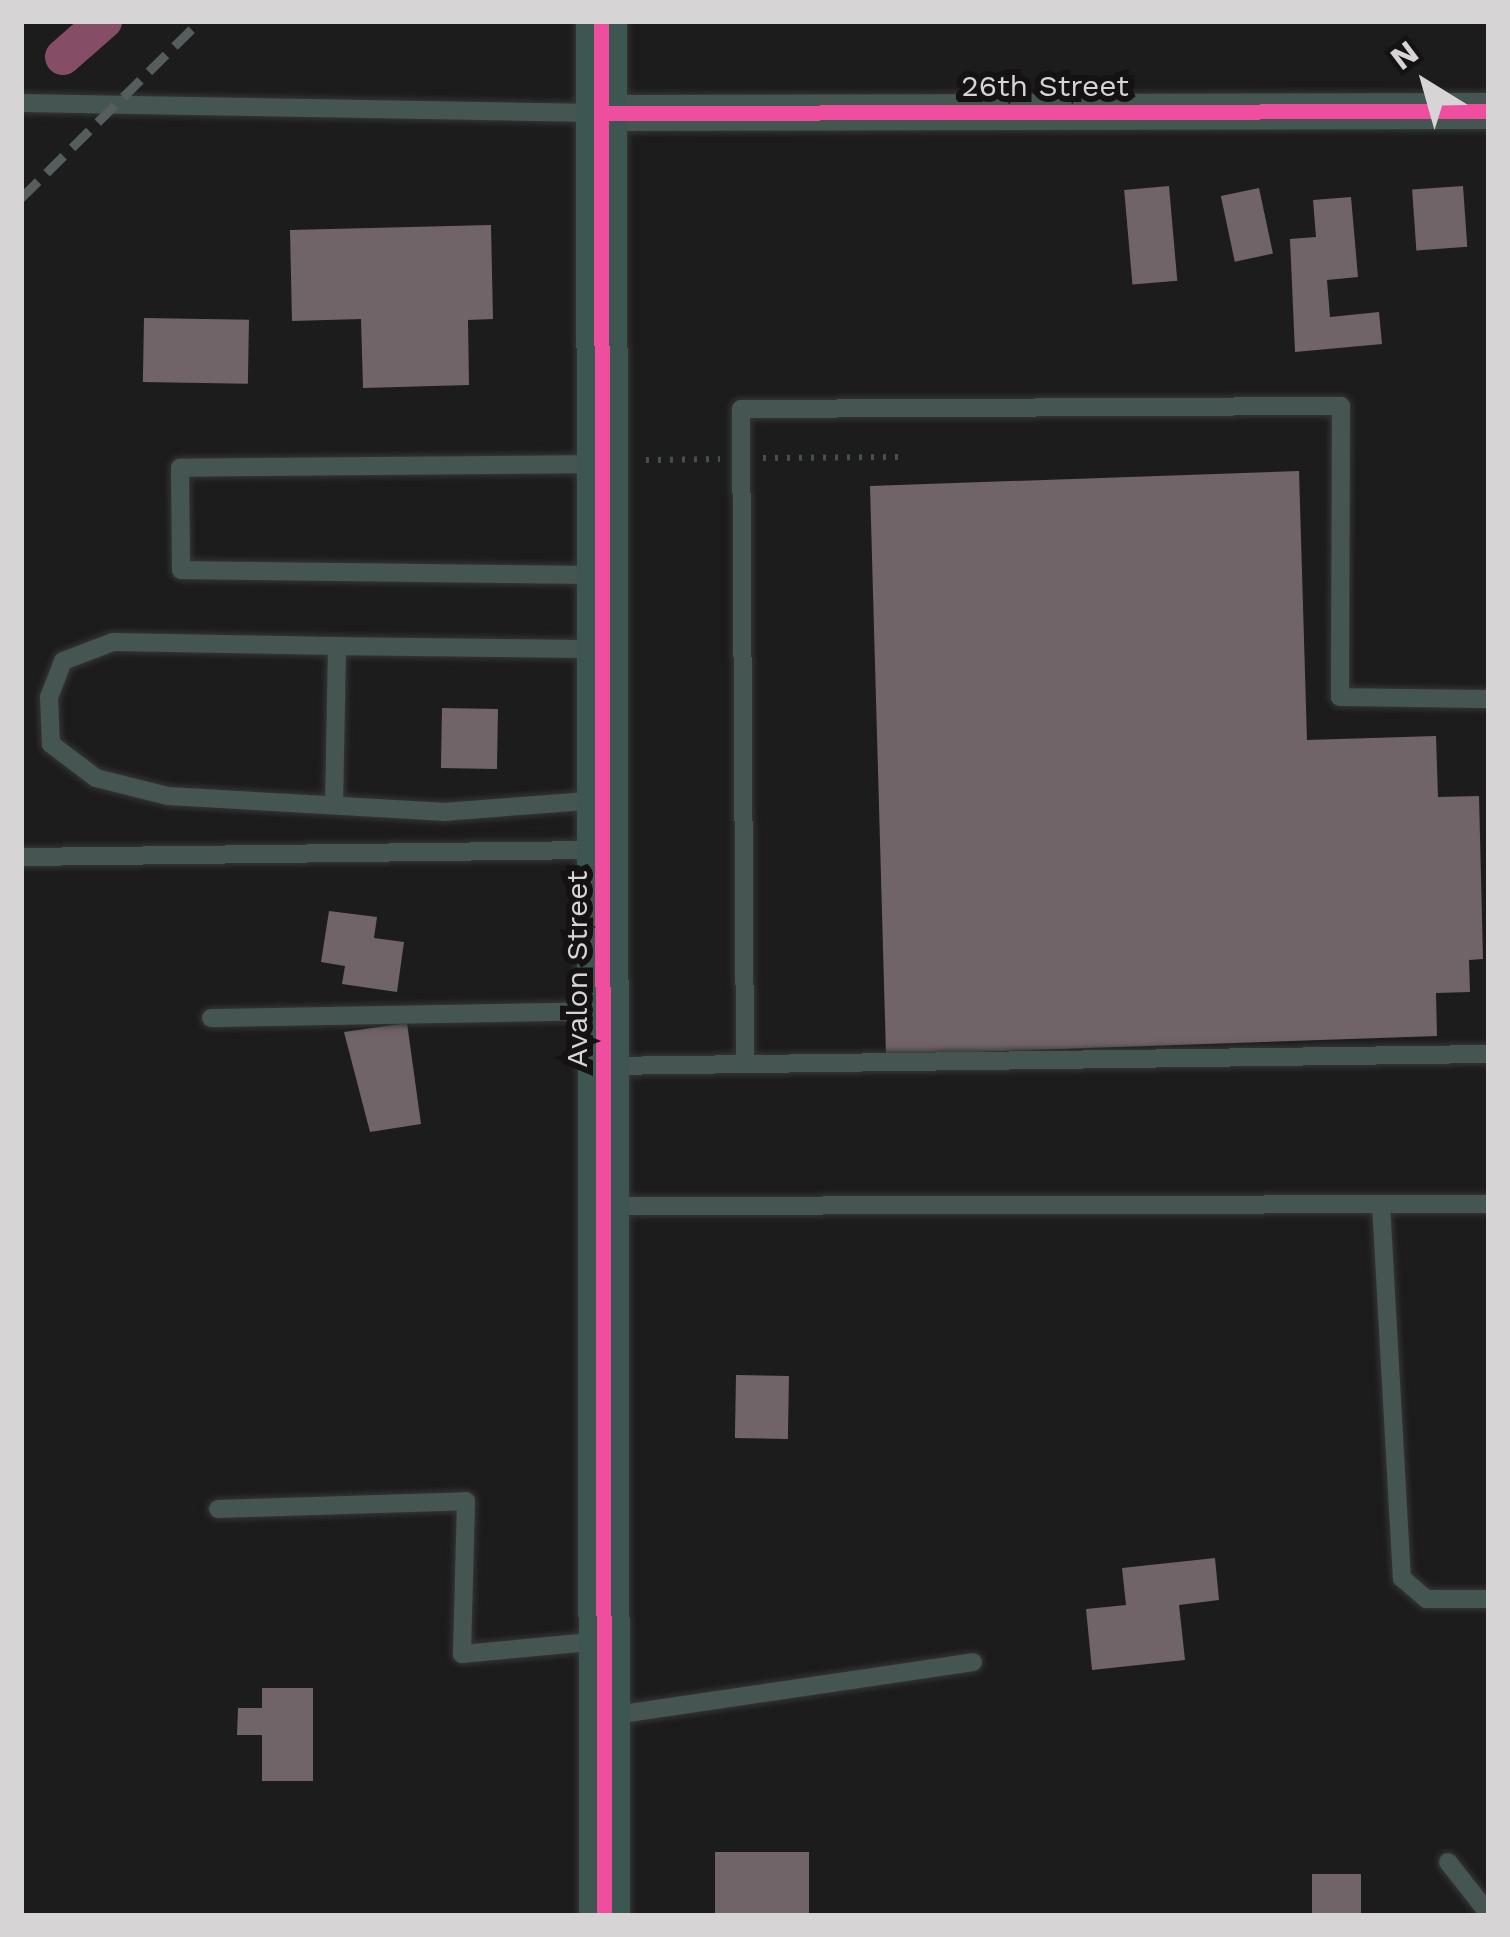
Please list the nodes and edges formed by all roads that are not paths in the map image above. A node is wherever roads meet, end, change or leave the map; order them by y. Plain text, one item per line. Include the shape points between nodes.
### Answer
1 (601, 21) edge
2 (21, 103) edge
3 (1489, 111) edge
4 (602, 113) junction
5 (624, 462) junction
6 (603, 575) junction
7 (337, 646) junction
8 (603, 649) junction
9 (1489, 699) edge
10 (603, 800) junction
11 (334, 805) junction
12 (603, 850) junction
13 (21, 857) edge
14 (604, 1011) junction
15 (211, 1018) dead end
16 (1489, 1054) edge
17 (745, 1064) junction
18 (604, 1066) junction
19 (1381, 1204) junction
20 (1489, 1204) edge
21 (604, 1207) junction
22 (218, 1509) dead end
23 (1489, 1600) edge
24 (604, 1641) junction
25 (974, 1662) dead end
26 (604, 1717) junction
27 (1448, 1862) dead end
28 (1489, 1914) edge
29 (604, 1916) edge

1 - 4 street, Avalon Street
2 - 4 lane
3 - 4 street, 26th Street
4 - 5 street, Avalon Street
5 - 6 street, Avalon Street
5 - 6 lane via 181,469 181,570
6 - 8 street, Avalon Street
7 - 8 lane
7 - 11 lane
7 - 11 lane via 99,644 63,661 49,697 51,744 96,778 168,796
8 - 10 street, Avalon Street
9 - 17 lane via 1340,697 1341,406 741,409
10 - 11 lane via 443,812
10 - 12 street, Avalon Street
12 - 13 lane
12 - 14 street, Avalon Street
14 - 15 lane
14 - 18 street, Avalon Street
16 - 17 lane
17 - 18 lane
18 - 21 street, Avalon Street
19 - 20 lane
19 - 21 lane
19 - 23 lane via 1402,1577 1426,1599
21 - 24 street, Avalon Street
22 - 24 lane via 466,1501 462,1654
24 - 26 street, Avalon Street
25 - 26 lane
26 - 29 street, Avalon Street
27 - 28 lane

